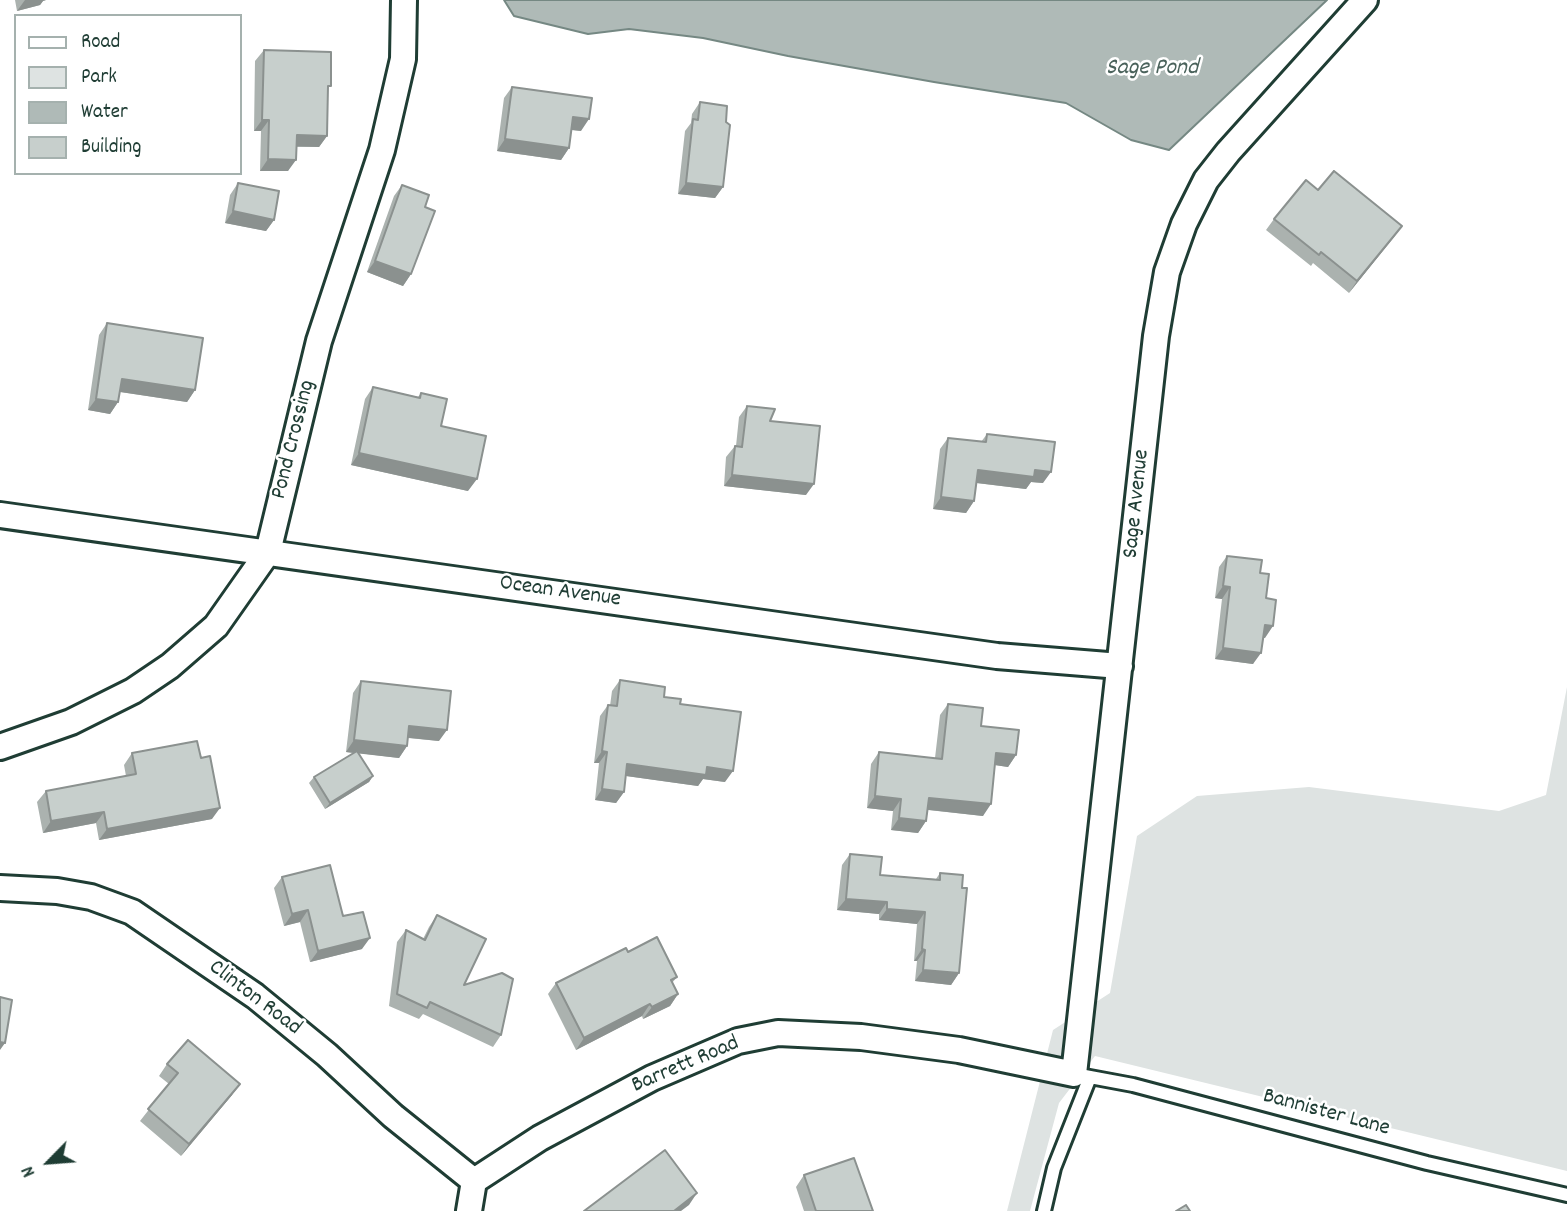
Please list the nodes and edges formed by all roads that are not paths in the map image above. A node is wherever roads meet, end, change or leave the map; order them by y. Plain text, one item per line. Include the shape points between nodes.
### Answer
1 (404, 0) edge
2 (1365, 0) edge
3 (0, 515) edge
4 (268, 552) junction
5 (1120, 666) junction
6 (0, 747) edge
7 (0, 888) edge
8 (1082, 1076) junction
9 (474, 1181) junction
10 (1567, 1195) edge
11 (469, 1211) edge
12 (1044, 1211) edge

1 - 4 street, Pond Crossing via 403,59 382,150 319,341
2 - 5 street, Sage Avenue via 1228,152 1206,180 1184,224 1167,272 1156,336
3 - 4 street, Ocean Avenue
4 - 5 street, Ocean Avenue via 997,656
4 - 6 street, Pond Crossing via 216,626 170,666 133,691 71,722
5 - 8 street, Sage Avenue
7 - 9 street, Clinton Road via 91,897 132,912 255,996
8 - 9 street, Barrett Road via 946,1048 778,1033 738,1041 652,1078 540,1138
8 - 10 lane, Bannister Lane
8 - 12 lane
9 - 11 street

